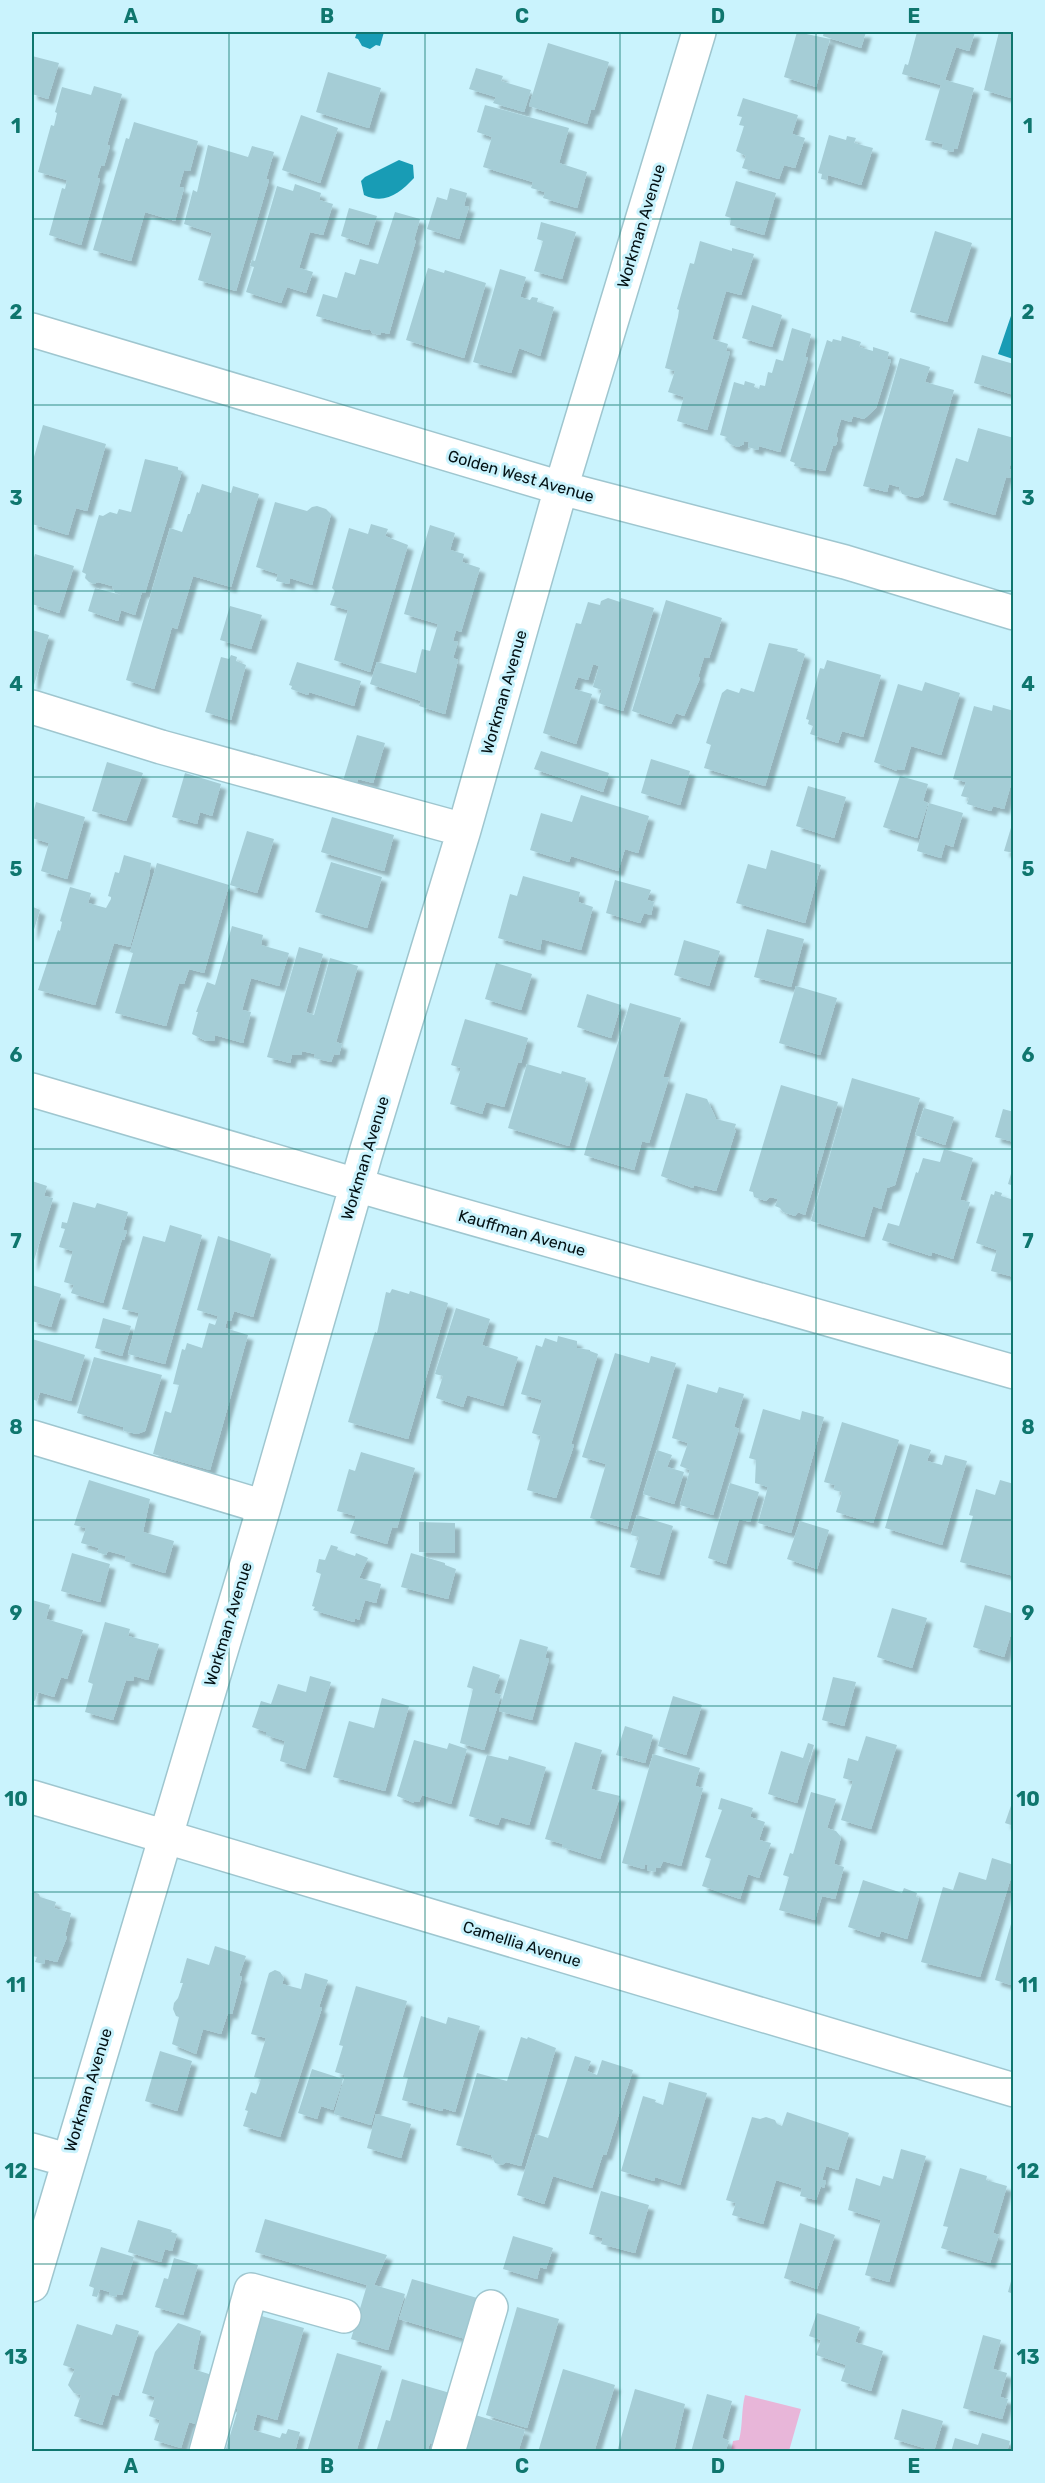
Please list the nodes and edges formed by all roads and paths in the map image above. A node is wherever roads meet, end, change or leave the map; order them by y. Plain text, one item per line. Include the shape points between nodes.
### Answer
1 (699, 32) edge
2 (32, 330) edge
3 (561, 488) junction
4 (1014, 613) edge
5 (32, 706) edge
6 (464, 830) junction
7 (32, 1090) edge
8 (357, 1186) junction
9 (1014, 1372) edge
10 (32, 1437) edge
11 (264, 1507) junction
12 (32, 1797) edge
13 (164, 1838) junction
14 (1014, 2090) edge
15 (32, 2150) edge
16 (67, 2160) junction
17 (32, 2285) edge
18 (490, 2307) dead end
19 (344, 2316) dead end
20 (206, 2451) edge
21 (448, 2451) edge

1 - 3 street, Workman Avenue
2 - 3 street, Golden West Avenue
3 - 4 street, Golden West Avenue via 844,562
3 - 6 street, Workman Avenue
5 - 6 street via 161,747
6 - 8 street, Workman Avenue
7 - 8 street, Kauffman Avenue
8 - 9 street, Kauffman Avenue
8 - 11 street, Workman Avenue
10 - 11 street
11 - 13 street, Workman Avenue
12 - 13 street, Camellia Avenue
13 - 14 street, Camellia Avenue
13 - 16 street, Workman Avenue
15 - 16 street
16 - 17 street, Workman Avenue
18 - 21 street
19 - 20 street via 251,2290

